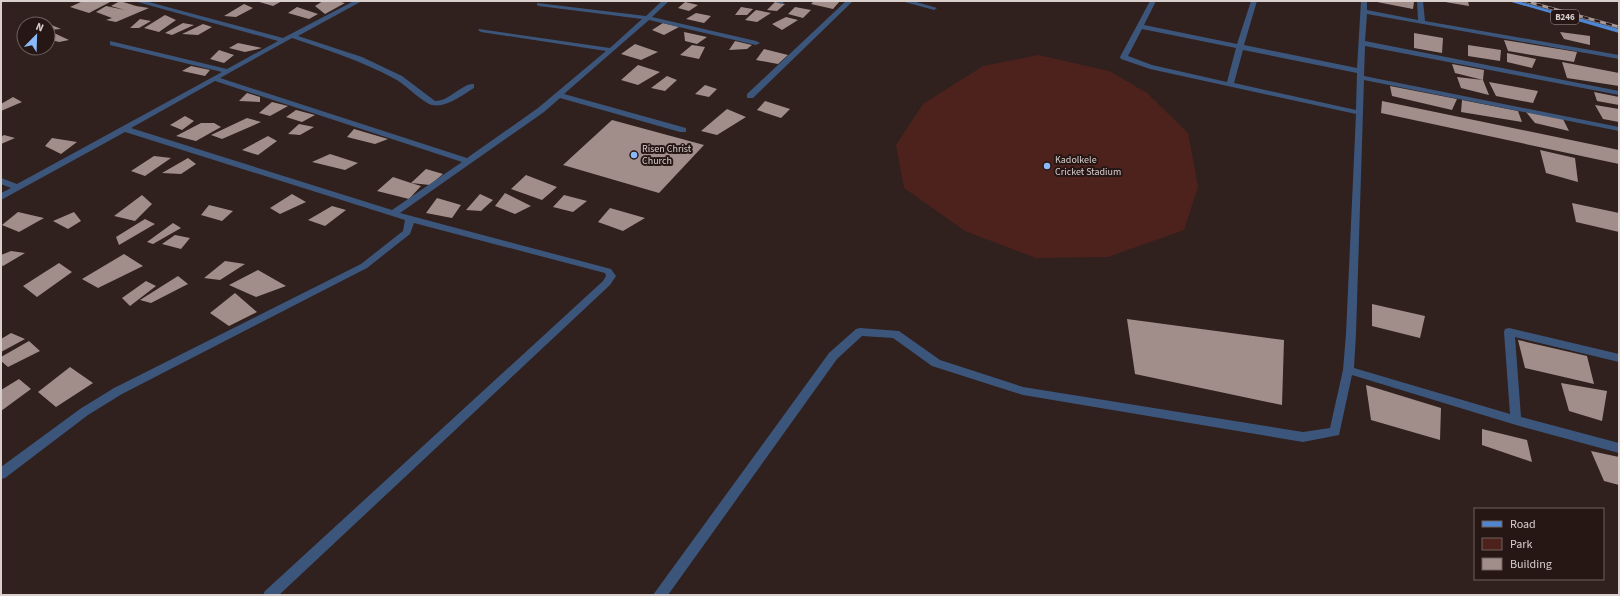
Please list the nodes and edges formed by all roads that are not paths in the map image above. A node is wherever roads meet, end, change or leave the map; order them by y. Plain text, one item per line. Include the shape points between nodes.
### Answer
1 (137, 1) edge
2 (359, 1) edge
3 (666, 1) edge
4 (850, 1) edge
5 (904, 1) edge
6 (1153, 1) edge
7 (1254, 1) edge
8 (1420, 1) edge
9 (1511, 1) edge
10 (539, 4) dead end
11 (1364, 6) edge
12 (934, 8) dead end
13 (648, 18) junction
14 (1422, 22) junction
15 (1141, 27) junction
16 (481, 30) dead end
17 (1619, 31) edge
18 (292, 36) junction
19 (284, 40) junction
20 (113, 43) dead end
21 (756, 43) dead end
22 (1363, 43) junction
23 (1240, 46) junction
24 (612, 50) junction
25 (1619, 57) edge
26 (228, 71) junction
27 (1360, 74) junction
28 (215, 79) junction
29 (1230, 85) junction
30 (471, 86) dead end
31 (1619, 93) edge
32 (559, 95) junction
33 (750, 96) dead end
34 (1360, 113) junction
35 (124, 129) junction
36 (1619, 129) edge
37 (683, 130) dead end
38 (469, 161) junction
39 (1, 181) edge
40 (18, 188) junction
41 (1, 197) edge
42 (393, 214) junction
43 (410, 220) junction
44 (1619, 358) edge
45 (1348, 370) junction
46 (1516, 420) junction
47 (1619, 448) edge
48 (1, 474) edge
49 (270, 595) edge
50 (660, 595) edge

1 - 19 street
2 - 18 street
3 - 13 street
4 - 33 street
5 - 12 street
6 - 15 street
7 - 23 street
8 - 14 street
9 - 17 main road, B246
10 - 13 street
11 - 14 street
11 - 22 street
13 - 21 street
13 - 24 street
14 - 25 street
15 - 23 street
15 - 29 street via 1124,57 1150,67
16 - 24 street
18 - 19 street
18 - 30 street via 399,78 433,103 447,101
19 - 26 street
20 - 26 street
22 - 27 street
22 - 31 street
23 - 27 street
23 - 29 street
24 - 32 street
26 - 28 street
27 - 34 street
27 - 36 street
28 - 35 street
28 - 38 street
29 - 34 street
32 - 37 street
32 - 38 street
34 - 45 street via 1352,334
35 - 40 street
35 - 42 street
38 - 42 street
39 - 40 street
40 - 41 street
42 - 43 street
43 - 48 street via 407,232 364,266 118,391 84,412
43 - 49 street via 608,271 611,276 607,283
44 - 46 street via 1509,332
45 - 46 street
45 - 50 street via 1335,432 1303,437 1023,391 936,363 895,334 860,332 833,356
46 - 47 street

